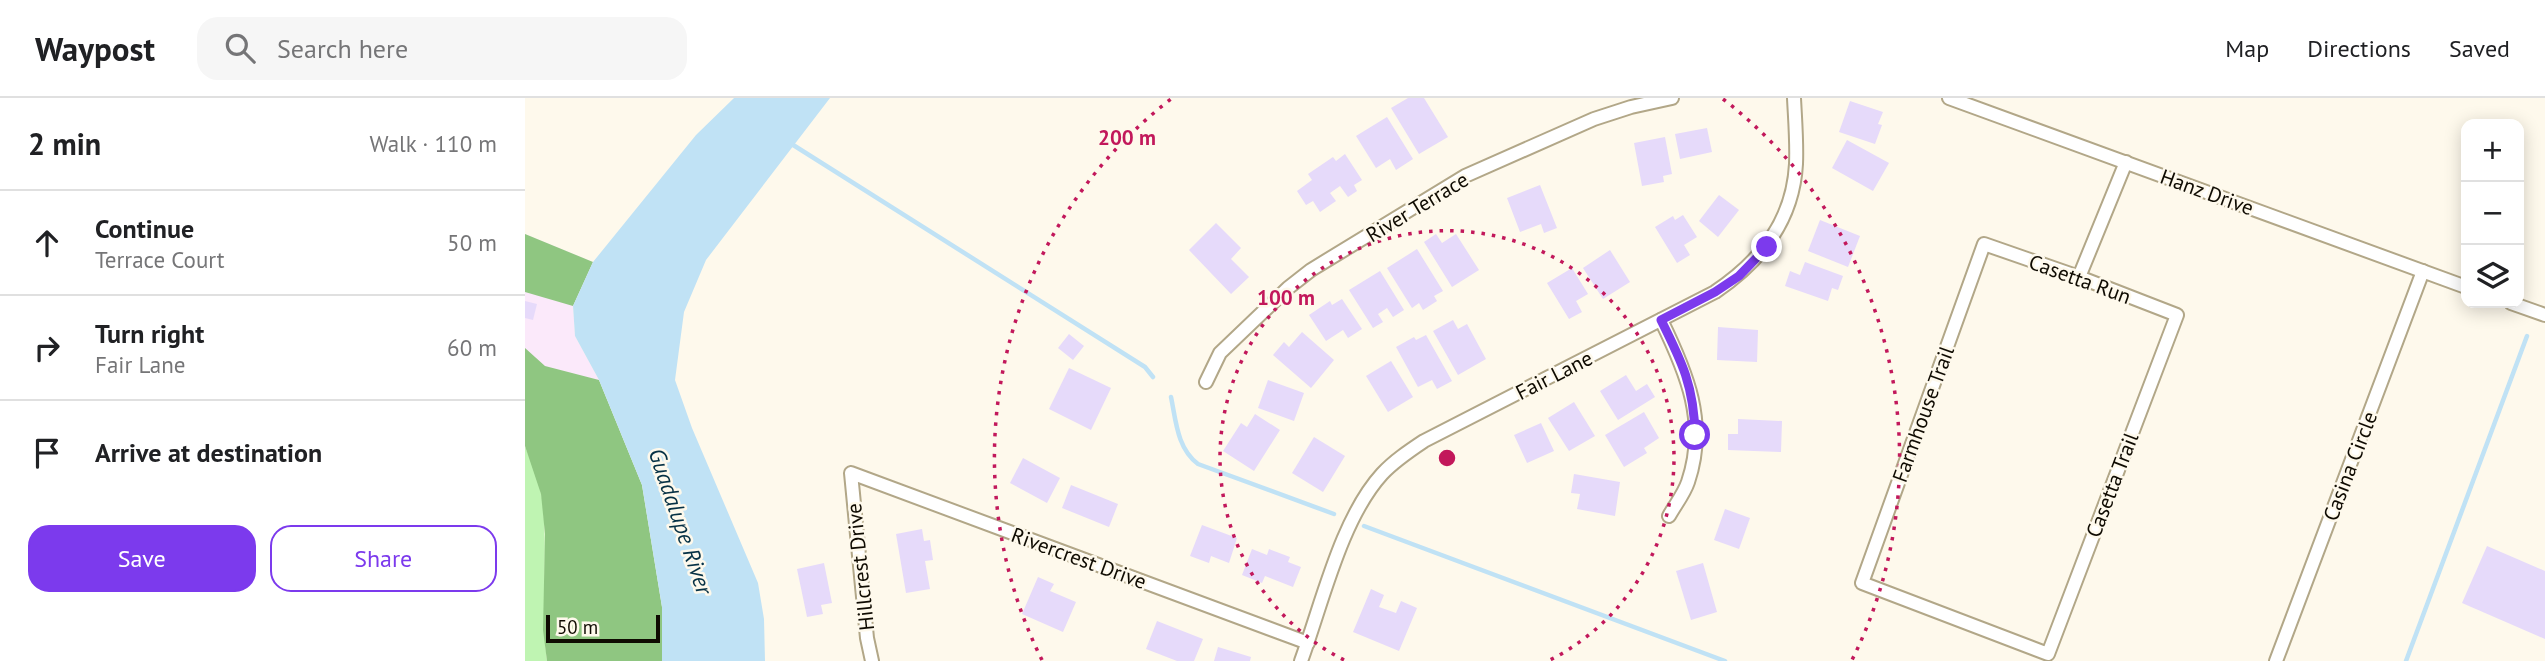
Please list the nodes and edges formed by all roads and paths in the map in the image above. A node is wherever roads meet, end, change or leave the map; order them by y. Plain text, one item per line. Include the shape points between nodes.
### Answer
1 (1672, 98) edge
2 (1794, 98) edge
3 (1949, 98) edge
4 (2126, 162) junction
5 (1984, 244) joint
6 (2423, 271) junction
7 (2079, 277) junction
8 (2461, 284) edge
9 (2524, 308) edge
10 (2177, 315) joint
11 (2545, 315) edge
12 (1661, 320) junction
13 (1206, 382) dead end
14 (851, 473) joint
15 (1669, 516) dead end
16 (1308, 643) junction
17 (2048, 654) joint
18 (872, 661) edge
19 (1301, 661) edge
20 (2276, 661) edge

1 - 13 street, River Terrace via 1594,119 1465,176 1323,262 1288,288 1220,354
2 - 12 street, Fair Lane via 1796,164 1790,195 1767,247 1739,276
3 - 4 street, Hanz Drive
4 - 6 street, Hanz Drive
4 - 7 street
5 - 7 street, Casetta Run
5 - 17 street, Farmhouse Trail via 1862,583
6 - 8 street, Hanz Drive
6 - 20 street, Casina Circle
7 - 10 street, Casetta Run
9 - 11 street
10 - 17 street, Casetta Trail
12 - 15 street via 1684,365 1695,409 1688,484
12 - 16 street, Fair Lane via 1424,441 1397,460 1364,497 1344,539
14 - 16 street, Rivercrest Drive
14 - 18 street, Hillcrest Drive
16 - 19 street, Fair Lane

